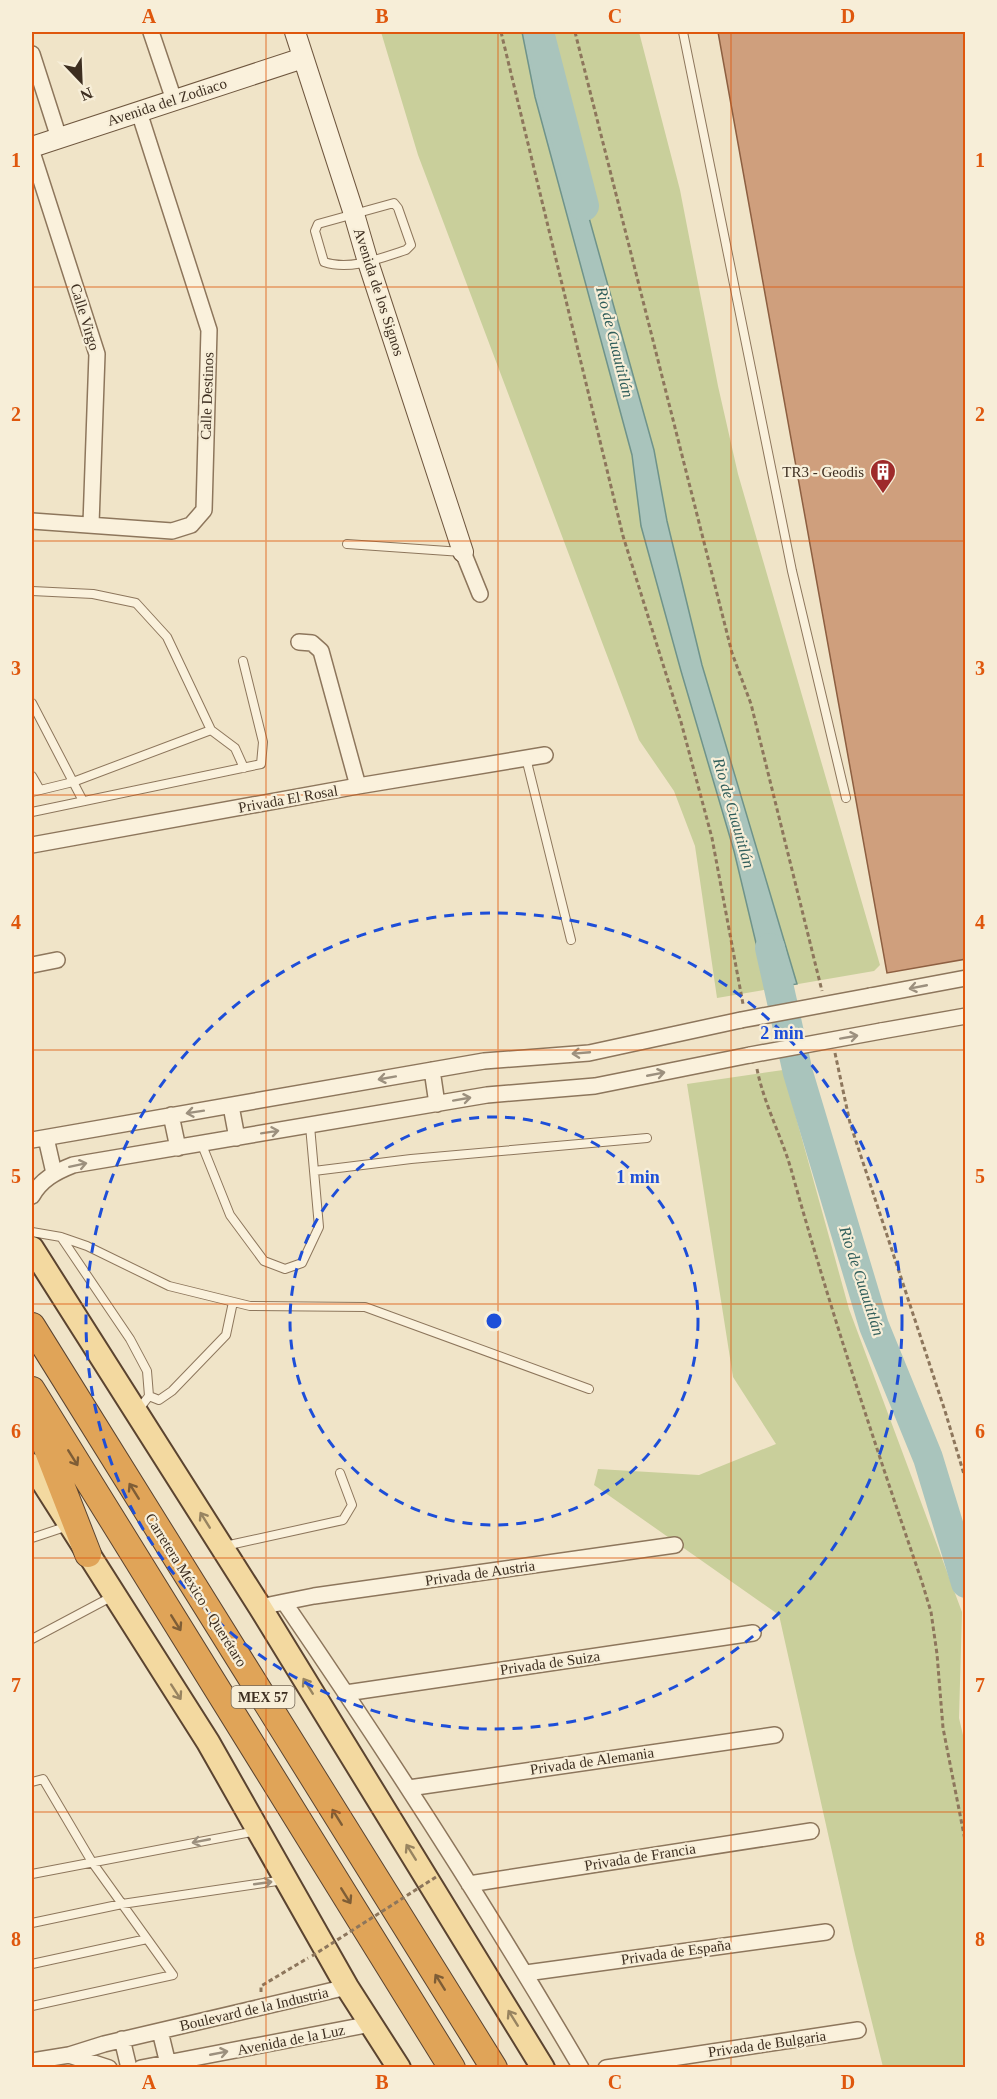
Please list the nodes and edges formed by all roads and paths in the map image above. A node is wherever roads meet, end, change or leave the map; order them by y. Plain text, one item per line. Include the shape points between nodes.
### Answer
1 (151, 32) edge
2 (295, 32) edge
3 (501, 32) edge
4 (575, 32) edge
5 (683, 32) edge
6 (32, 54) edge
7 (303, 58) junction
8 (174, 100) junction
9 (139, 112) junction
10 (59, 138) junction
11 (32, 147) edge
12 (32, 152) edge
13 (354, 214) junction
14 (368, 262) junction
15 (32, 521) edge
16 (91, 524) junction
17 (347, 544) dead end
18 (464, 552) junction
19 (32, 591) edge
20 (480, 594) dead end
21 (299, 642) dead end
22 (243, 661) dead end
23 (32, 704) edge
24 (211, 730) junction
25 (545, 755) dead end
26 (526, 758) junction
27 (244, 768) junction
28 (32, 776) edge
29 (74, 782) junction
30 (358, 786) junction
31 (40, 790) junction
32 (32, 792) edge
33 (846, 798) dead end
34 (83, 801) junction
35 (32, 812) edge
36 (32, 845) edge
37 (572, 940) dead end
38 (57, 960) dead end
39 (32, 965) edge
40 (966, 978) edge
41 (824, 1000) dead end
42 (966, 1016) edge
43 (743, 1017) junction
44 (833, 1045) dead end
45 (753, 1059) junction
46 (432, 1070) junction
47 (437, 1104) junction
48 (231, 1106) junction
49 (171, 1115) junction
50 (310, 1126) junction
51 (237, 1138) junction
52 (647, 1138) dead end
53 (39, 1139) edge
54 (202, 1145) junction
55 (178, 1148) junction
56 (314, 1171) junction
57 (54, 1173) junction
58 (32, 1196) edge
59 (32, 1232) edge
60 (61, 1237) junction
61 (32, 1248) edge
62 (233, 1302) junction
63 (32, 1326) edge
64 (589, 1389) dead end
65 (32, 1390) edge
66 (143, 1404) junction
67 (32, 1409) edge
68 (32, 1466) edge
69 (340, 1473) dead end
70 (966, 1481) edge
71 (70, 1526) junction
72 (32, 1538) edge
73 (675, 1545) dead end
74 (222, 1547) junction
75 (88, 1554) junction
76 (114, 1596) junction
77 (284, 1602) junction
78 (260, 1607) junction
79 (753, 1633) dead end
80 (32, 1639) edge
81 (346, 1692) junction
82 (775, 1734) dead end
83 (32, 1782) edge
84 (409, 1788) junction
85 (258, 1830) junction
86 (811, 1831) dead end
87 (966, 1845) edge
88 (92, 1862) junction
89 (32, 1874) edge
90 (436, 1877) dead end
91 (286, 1880) junction
92 (470, 1884) junction
93 (122, 1904) junction
94 (32, 1923) edge
95 (826, 1932) dead end
96 (147, 1939) junction
97 (32, 1964) edge
98 (526, 1973) junction
99 (261, 1986) dead end
100 (347, 1987) junction
101 (32, 2006) edge
102 (371, 2025) junction
103 (858, 2030) dead end
104 (160, 2031) junction
105 (122, 2039) junction
106 (69, 2055) junction
107 (32, 2061) edge
108 (168, 2065) edge
109 (109, 2067) edge
110 (129, 2067) edge
111 (141, 2067) edge
112 (399, 2067) edge
113 (452, 2067) edge
114 (494, 2067) edge
115 (543, 2067) edge
116 (581, 2067) edge
117 (606, 2067) edge

1 - 8 street
2 - 7 street, Avenida de los Signos
3 - 43 path via 623,536 681,722 712,838
4 - 41 path via 732,653 751,704
5 - 33 lane via 792,571
6 - 10 street
7 - 8 street, Avenida del Zodiaco
7 - 13 street, Avenida de los Signos
8 - 9 street, Avenida del Zodiaco
9 - 10 street, Avenida del Zodiaco
9 - 16 street, Calle Destinos via 209,330 204,510 191,525 172,531
10 - 11 street, Avenida del Zodiaco
12 - 16 street, Calle Virgo via 97,354
13 - 14 street, Avenida de los Signos
13 - 14 lane via 318,224 318,242 324,262
13 - 14 lane via 394,203 411,245
14 - 18 street, Avenida de los Signos
15 - 16 street, Calle Destinos
17 - 18 lane
18 - 20 street
19 - 24 lane via 93,594 136,603 167,637
21 - 30 street via 312,643 321,651
22 - 27 lane via 263,742 261,764
23 - 29 lane
24 - 27 lane via 234,748
24 - 29 lane
25 - 26 street, Privada El Rosal
26 - 30 street, Privada El Rosal
26 - 37 lane
27 - 34 lane
28 - 31 lane
29 - 31 lane
29 - 34 lane
30 - 36 street, Privada El Rosal
31 - 32 lane
34 - 35 lane
38 - 39 street
40 -> 43 street, bridge
45 -> 42 street, bridge
43 -> 46 street via 589,1053 484,1061
44 - 70 path via 850,1123
47 -> 45 street via 487,1095 595,1086
45 - 87 path via 788,1161 861,1405 931,1612 943,1728
46 - 47 street
46 -> 48 street
47 - 50 street
48 -> 49 street
48 - 51 street
49 - 53 street
49 - 55 street
51 -> 50 street
50 - 56 lane
51 - 54 street
52 - 56 lane
53 - 57 street
54 - 55 street
54 - 56 lane via 230,1215 264,1261 285,1269 303,1263 319,1227
57 -> 55 street via 73,1165
57 - 58 street
59 - 60 lane
60 - 62 lane via 169,1286
60 - 66 lane via 147,1371
61 - 66 main road
62 - 64 lane via 250,1306 365,1307
62 - 66 lane via 226,1335 172,1391 159,1401
114 -> 63 highway, Carretera México - Querétaro / MEX 57
65 -> 113 highway, MEX 57
74 -> 66 main road
67 - 75 highway
68 - 71 main road
69 - 74 lane via 352,1505 343,1520
71 - 72 lane
71 - 75 main road
73 - 77 street, Privada de Austria
74 - 78 main road
75 - 76 main road
76 - 80 lane
76 -> 85 main road via 208,1742
77 - 78 street, Privada de Austria
77 - 81 street
115 -> 78 main road
79 - 81 street, Privada de Suiza
81 - 84 street
82 - 84 street, Privada de Alemania
83 - 88 lane via 43,1779
84 - 92 street
85 -> 88 lane
85 - 91 main road
86 - 92 street, Privada de Francia
88 - 89 lane
88 - 93 lane
90 - 99 path, bridge
93 -> 91 lane
91 - 100 main road
92 - 98 street
93 - 94 lane
93 - 96 lane
95 - 98 street, Privada de España
96 - 97 lane
96 - 101 lane via 173,1975
98 - 116 street
100 - 102 main road
100 - 104 street, Boulevard de la Industria
108 -> 102 street, Avenida de la Luz
102 - 112 main road
103 - 117 street, Privada de Bulgaria
104 - 105 street, Boulevard de la Industria
104 - 108 street, Boulevard de la Industria
105 - 106 street
105 - 110 street
106 - 107 street
106 - 109 street
108 - 111 street, Avenida de la Luz

